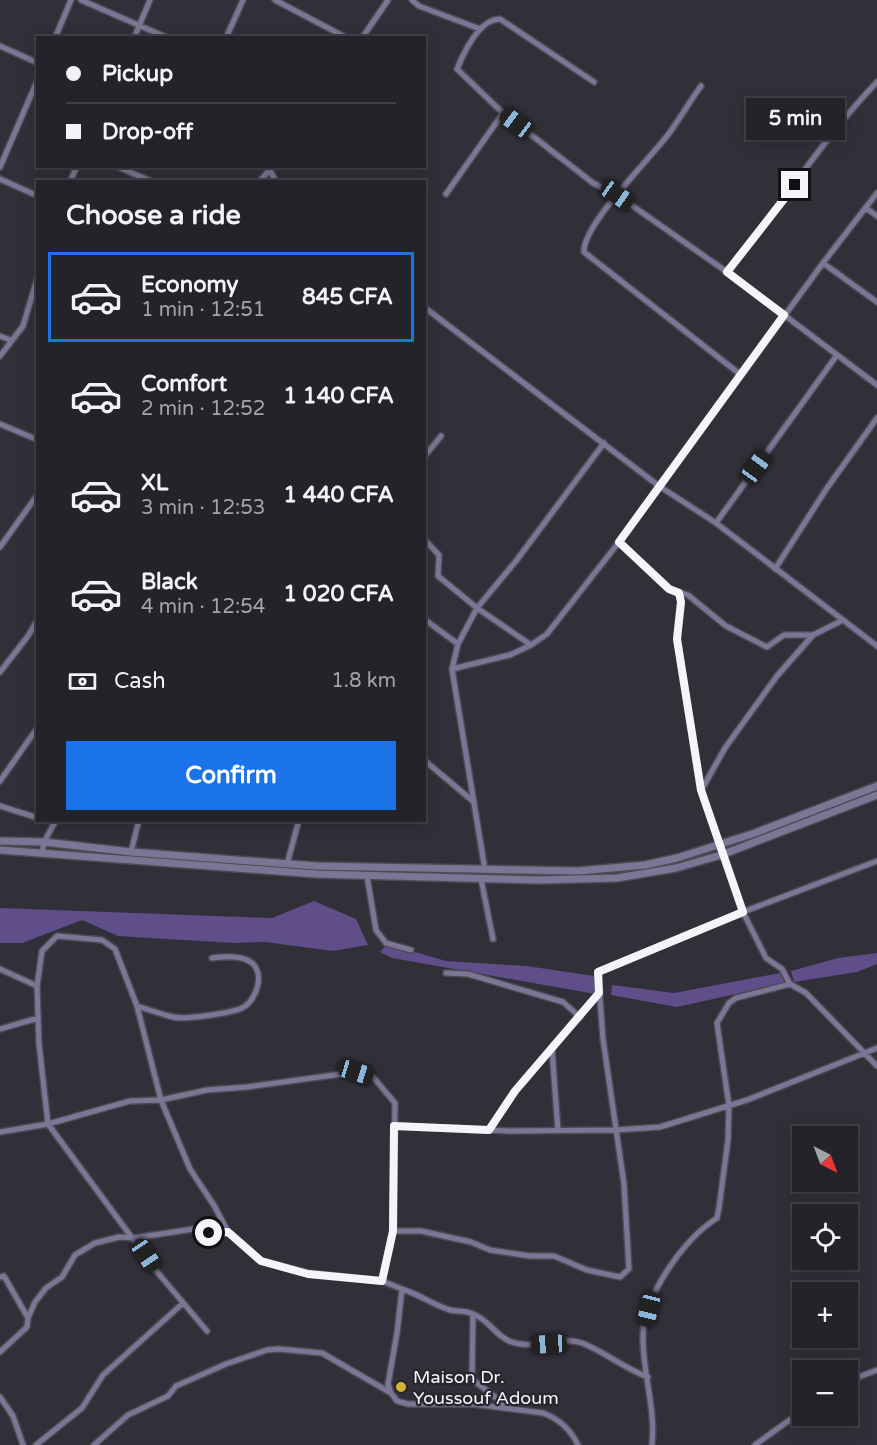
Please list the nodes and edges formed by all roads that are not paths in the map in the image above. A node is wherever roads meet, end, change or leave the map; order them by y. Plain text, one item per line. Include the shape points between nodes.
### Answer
1 (71, 0) edge
2 (81, 0) edge
3 (150, 0) edge
4 (243, 0) edge
5 (275, 0) edge
6 (388, 0) edge
7 (412, 0) edge
8 (140, 24) junction
9 (480, 29) junction
10 (56, 36) edge
11 (135, 36) edge
12 (164, 36) edge
13 (227, 36) edge
14 (343, 36) edge
15 (363, 36) edge
16 (0, 46) edge
17 (36, 62) edge
18 (594, 82) dead end
19 (877, 82) edge
20 (36, 84) edge
21 (700, 86) dead end
22 (503, 113) junction
23 (0, 167) edge
24 (122, 168) edge
25 (0, 179) edge
26 (148, 180) edge
27 (877, 193) edge
28 (446, 194) dead end
29 (36, 195) edge
30 (617, 195) junction
31 (866, 208) junction
32 (877, 216) edge
33 (823, 262) junction
34 (727, 272) junction
35 (36, 283) edge
36 (877, 302) edge
37 (426, 309) edge
38 (784, 315) junction
39 (0, 336) edge
40 (10, 340) junction
41 (837, 355) junction
42 (0, 356) edge
43 (741, 375) junction
44 (877, 385) edge
45 (877, 418) edge
46 (0, 424) edge
47 (441, 436) dead end
48 (36, 439) edge
49 (604, 443) junction
50 (426, 455) edge
51 (659, 486) junction
52 (36, 497) edge
53 (716, 523) junction
54 (426, 541) edge
55 (619, 542) junction
56 (0, 547) edge
57 (775, 569) junction
58 (679, 593) junction
59 (477, 608) junction
60 (843, 620) junction
61 (426, 621) edge
62 (36, 622) edge
63 (813, 635) junction
64 (458, 645) junction
65 (531, 645) junction
66 (877, 646) edge
67 (452, 669) junction
68 (0, 672) edge
69 (36, 730) edge
70 (426, 762) edge
71 (0, 781) edge
72 (877, 786) edge
73 (701, 790) junction
74 (877, 795) edge
75 (474, 802) junction
76 (0, 806) edge
77 (36, 817) edge
78 (56, 822) edge
79 (138, 822) edge
80 (298, 822) edge
81 (0, 841) edge
82 (44, 842) junction
83 (719, 844) junction
84 (0, 850) edge
85 (42, 852) junction
86 (131, 852) junction
87 (722, 855) junction
88 (877, 861) edge
89 (287, 864) junction
90 (485, 870) junction
91 (367, 876) junction
92 (481, 879) junction
93 (743, 912) junction
94 (493, 939) dead end
95 (411, 950) dead end
96 (212, 958) dead end
97 (0, 969) edge
98 (446, 973) dead end
99 (790, 984) junction
100 (37, 986) junction
101 (599, 993) junction
102 (137, 1006) junction
103 (580, 1017) junction
104 (38, 1018) junction
105 (0, 1029) edge
106 (877, 1048) edge
107 (552, 1049) junction
108 (866, 1053) junction
109 (877, 1066) edge
110 (161, 1100) junction
111 (729, 1106) junction
112 (48, 1124) junction
113 (394, 1126) junction
114 (489, 1130) junction
115 (616, 1130) junction
116 (558, 1131) junction
117 (0, 1132) edge
118 (393, 1231) junction
119 (228, 1232) junction
120 (135, 1238) junction
121 (0, 1276) edge
122 (382, 1281) junction
123 (402, 1288) junction
124 (182, 1304) junction
125 (473, 1314) junction
126 (28, 1318) junction
127 (207, 1331) dead end
128 (0, 1352) edge
129 (877, 1370) edge
130 (648, 1377) junction
131 (858, 1377) edge
132 (391, 1393) junction
133 (0, 1397) edge
134 (510, 1407) junction
135 (792, 1418) edge
136 (23, 1445) edge
137 (36, 1445) edge
138 (94, 1445) edge
139 (578, 1445) edge
140 (652, 1445) edge
141 (755, 1445) edge

1 - 10 street
2 - 8 street
3 - 8 street
4 - 13 street
5 - 14 street
6 - 15 street
7 - 9 street
8 - 11 street
8 - 12 street
9 - 18 street via 490,20 500,19
9 - 22 street via 457,69
16 - 17 street
19 - 34 street via 846,114
20 - 23 street
21 - 30 street via 669,134
22 - 28 street
22 - 30 street via 593,183
24 - 26 street
25 - 29 street
27 - 31 street
30 - 34 street
30 - 43 street via 586,240 584,252
31 - 32 street
31 - 33 street
33 - 36 street
33 - 38 street
34 - 38 street
35 - 40 street via 22,326
37 - 49 street
38 - 41 street
38 - 43 street
39 - 40 street
40 - 42 street
41 - 44 street
41 - 53 street
43 - 51 street
45 - 57 street
46 - 48 street
47 - 50 street
49 - 51 street
49 - 59 street
51 - 53 street
51 - 55 street
52 - 56 street
53 - 57 street
54 - 59 street via 439,555 438,576
55 - 58 street via 669,589
55 - 65 street via 547,634
57 - 60 street
58 - 63 street via 688,595 726,626 767,647 784,635
58 - 73 street via 677,639
59 - 64 street
59 - 65 street
60 - 63 street
60 - 66 street
61 - 64 street
62 - 68 street
63 - 73 street via 742,723
64 - 67 street
65 - 67 street via 510,655
67 - 75 street
69 - 71 street
70 - 75 street
72 - 83 street
73 - 83 street
74 - 87 street
75 - 90 street
76 - 77 street
78 - 82 street
79 - 86 street
80 - 89 street
81 - 82 street
82 - 85 street
82 - 86 street
83 - 87 street
83 - 90 street via 677,858 616,869
84 - 85 street
85 - 91 street
86 - 89 street
87 - 92 street via 617,878
87 - 93 street
88 - 93 street
89 - 90 street
91 - 92 street
91 - 95 street via 376,930 386,943
92 - 94 street
93 - 99 street via 764,955 782,969
93 - 101 street via 598,972
96 - 102 street via 247,960 257,970 256,993 242,1008 180,1018
97 - 100 street
98 - 103 street via 468,974 563,1002
99 - 108 street via 806,993
99 - 111 street via 736,998 717,1023
100 - 102 street via 42,951 57,936 102,940 115,949
100 - 104 street
101 - 103 street
101 - 115 street
102 - 110 street
103 - 107 street
104 - 105 street
104 - 112 street
106 - 108 street
107 - 114 street via 515,1091
107 - 116 street
108 - 109 street
108 - 111 street
110 - 112 street via 130,1101
110 - 113 street via 207,1090 356,1072 373,1077 394,1102
110 - 119 street via 190,1169
111 - 115 street via 660,1126
111 - 130 street via 717,1218 666,1271 649,1309 643,1335
112 - 117 street
112 - 120 street
113 - 114 street
113 - 118 street
114 - 116 street
115 - 116 street
115 - 118 street via 629,1269 620,1277 587,1270 554,1256 490,1250 421,1231
118 - 122 street
119 - 120 street via 193,1229
119 - 122 street via 261,1261 308,1274
120 - 124 street
120 - 126 street via 95,1243 75,1255 62,1277 34,1302
121 - 126 street via 4,1276
122 - 123 street
123 - 125 street via 450,1310
123 - 132 street via 388,1384
124 - 127 street
124 - 137 street via 103,1375 82,1408
125 - 130 street via 485,1318 507,1340 525,1345 581,1343
125 - 134 street via 472,1379
126 - 128 street via 27,1327
129 - 131 street
130 - 140 street via 654,1426
132 - 134 street via 397,1401 408,1404
132 - 138 street via 322,1353 267,1350 176,1386 168,1396 128,1415
133 - 136 street via 13,1416
134 - 139 street via 554,1418 569,1430
135 - 141 street

